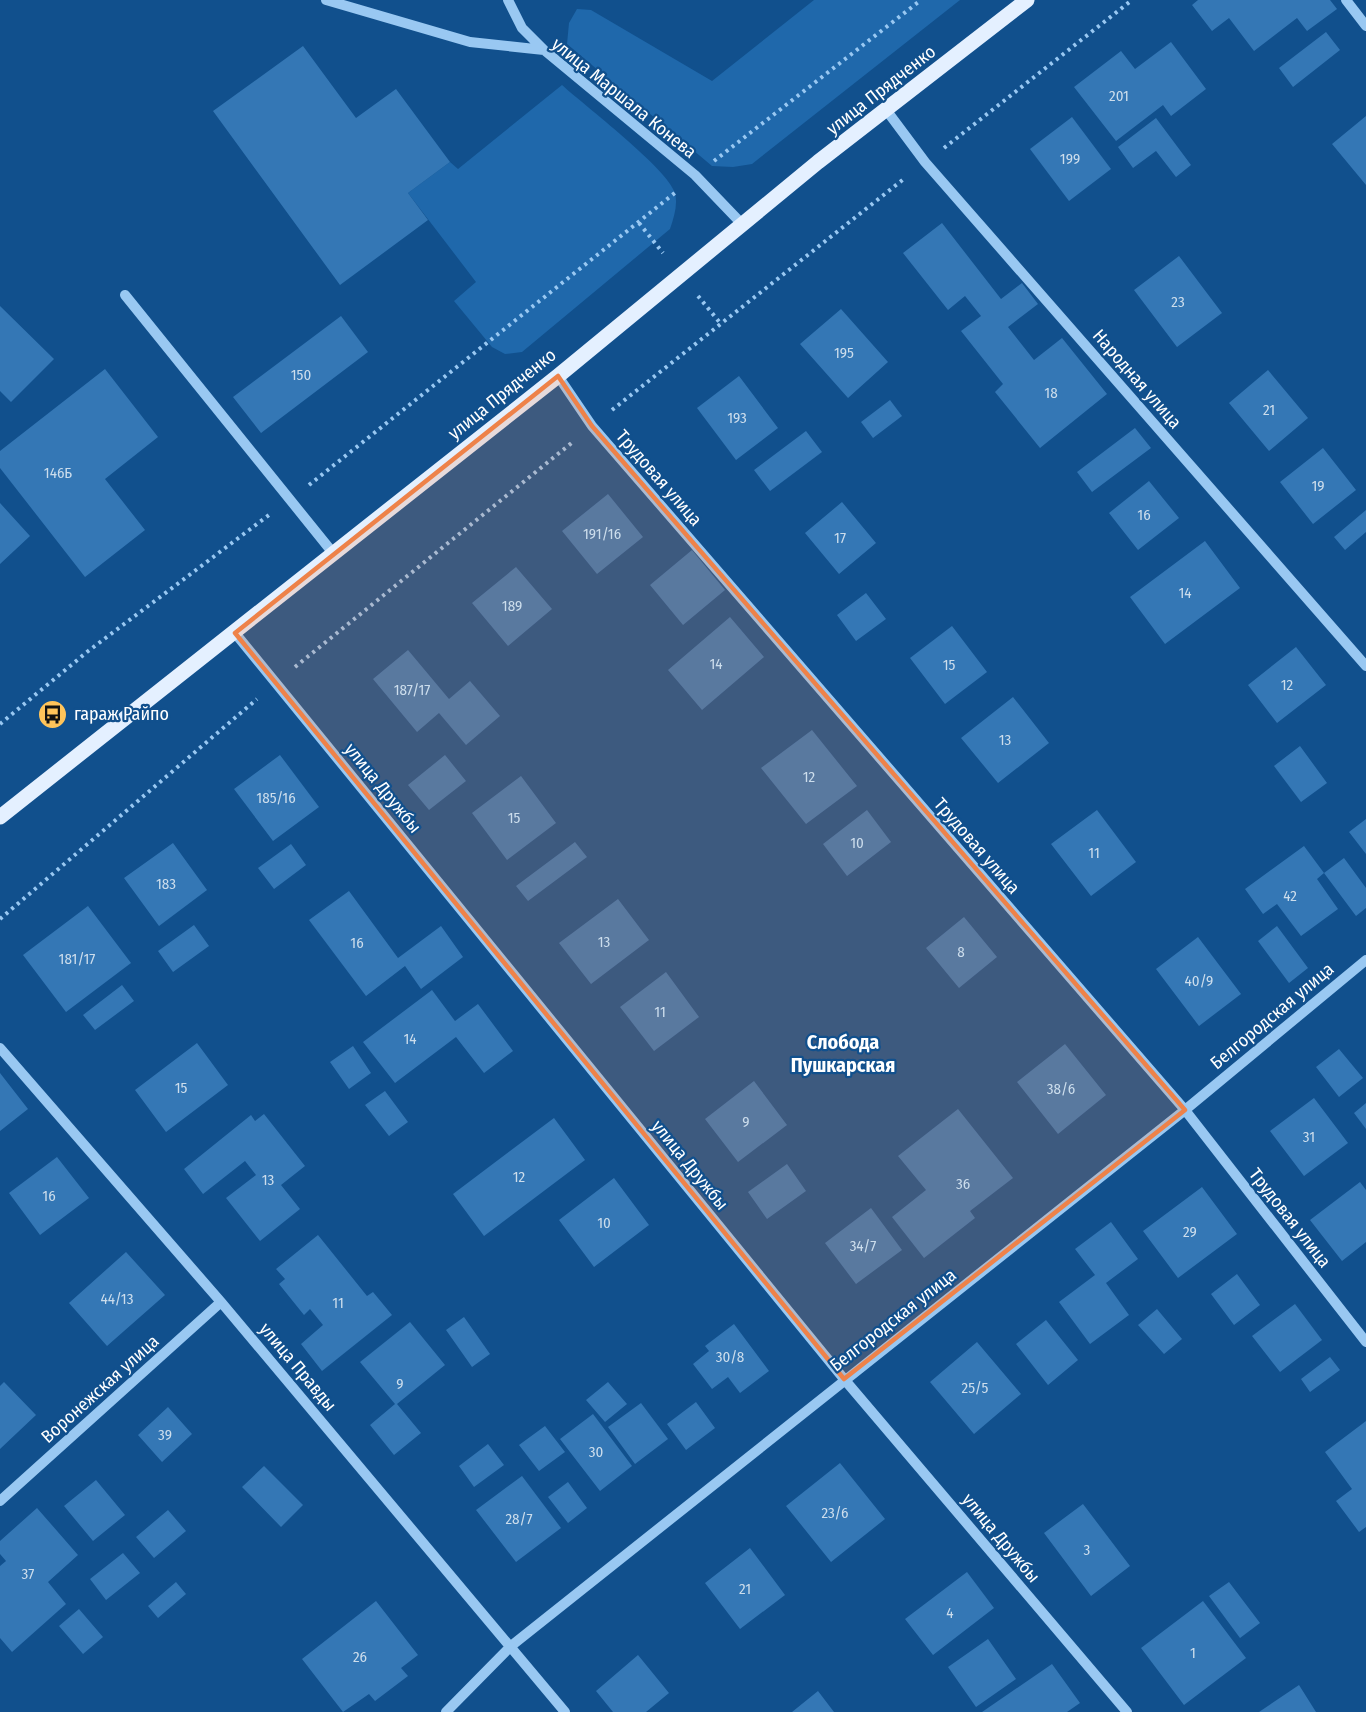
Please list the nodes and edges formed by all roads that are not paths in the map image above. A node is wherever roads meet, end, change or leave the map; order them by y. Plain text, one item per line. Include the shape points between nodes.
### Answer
1 (326, 0) edge
2 (508, 0) edge
3 (1027, 0) edge
4 (1346, 0) edge
5 (1366, 26) edge
6 (544, 50) junction
7 (887, 111) junction
8 (742, 224) junction
9 (125, 295) dead end
10 (558, 376) junction
11 (333, 553) junction
12 (235, 633) junction
13 (1366, 666) edge
14 (0, 817) edge
15 (1366, 960) edge
16 (0, 1048) edge
17 (1185, 1110) junction
18 (221, 1302) junction
19 (1366, 1342) edge
20 (844, 1379) junction
21 (0, 1501) edge
22 (511, 1646) junction
23 (446, 1712) edge
24 (565, 1712) edge
25 (1127, 1712) edge

1 - 6 street, улица Маршала Конева via 470,42
2 - 6 street via 522,28
3 - 7 main road, улица Прядченко
4 - 5 street
6 - 8 street, улица Маршала Конева via 695,175
7 - 8 main road, улица Прядченко
7 - 13 street, Народная улица via 925,162
8 - 10 main road, улица Прядченко
9 - 11 street
10 - 11 main road, улица Прядченко
10 - 17 street, Трудовая улица via 592,426
11 - 12 main road, улица Прядченко
12 - 14 main road, улица Прядченко
12 - 20 street, улица Дружбы
15 - 17 street, Белгородская улица
16 - 18 street, улица Правды
17 - 19 street, Трудовая улица
17 - 20 street, Белгородская улица
18 - 21 street, Воронежская улица
18 - 22 street, улица Правды
20 - 22 street, Белгородская улица
20 - 25 street, улица Дружбы
22 - 23 street, Белгородская улица
22 - 24 street, улица Правды

